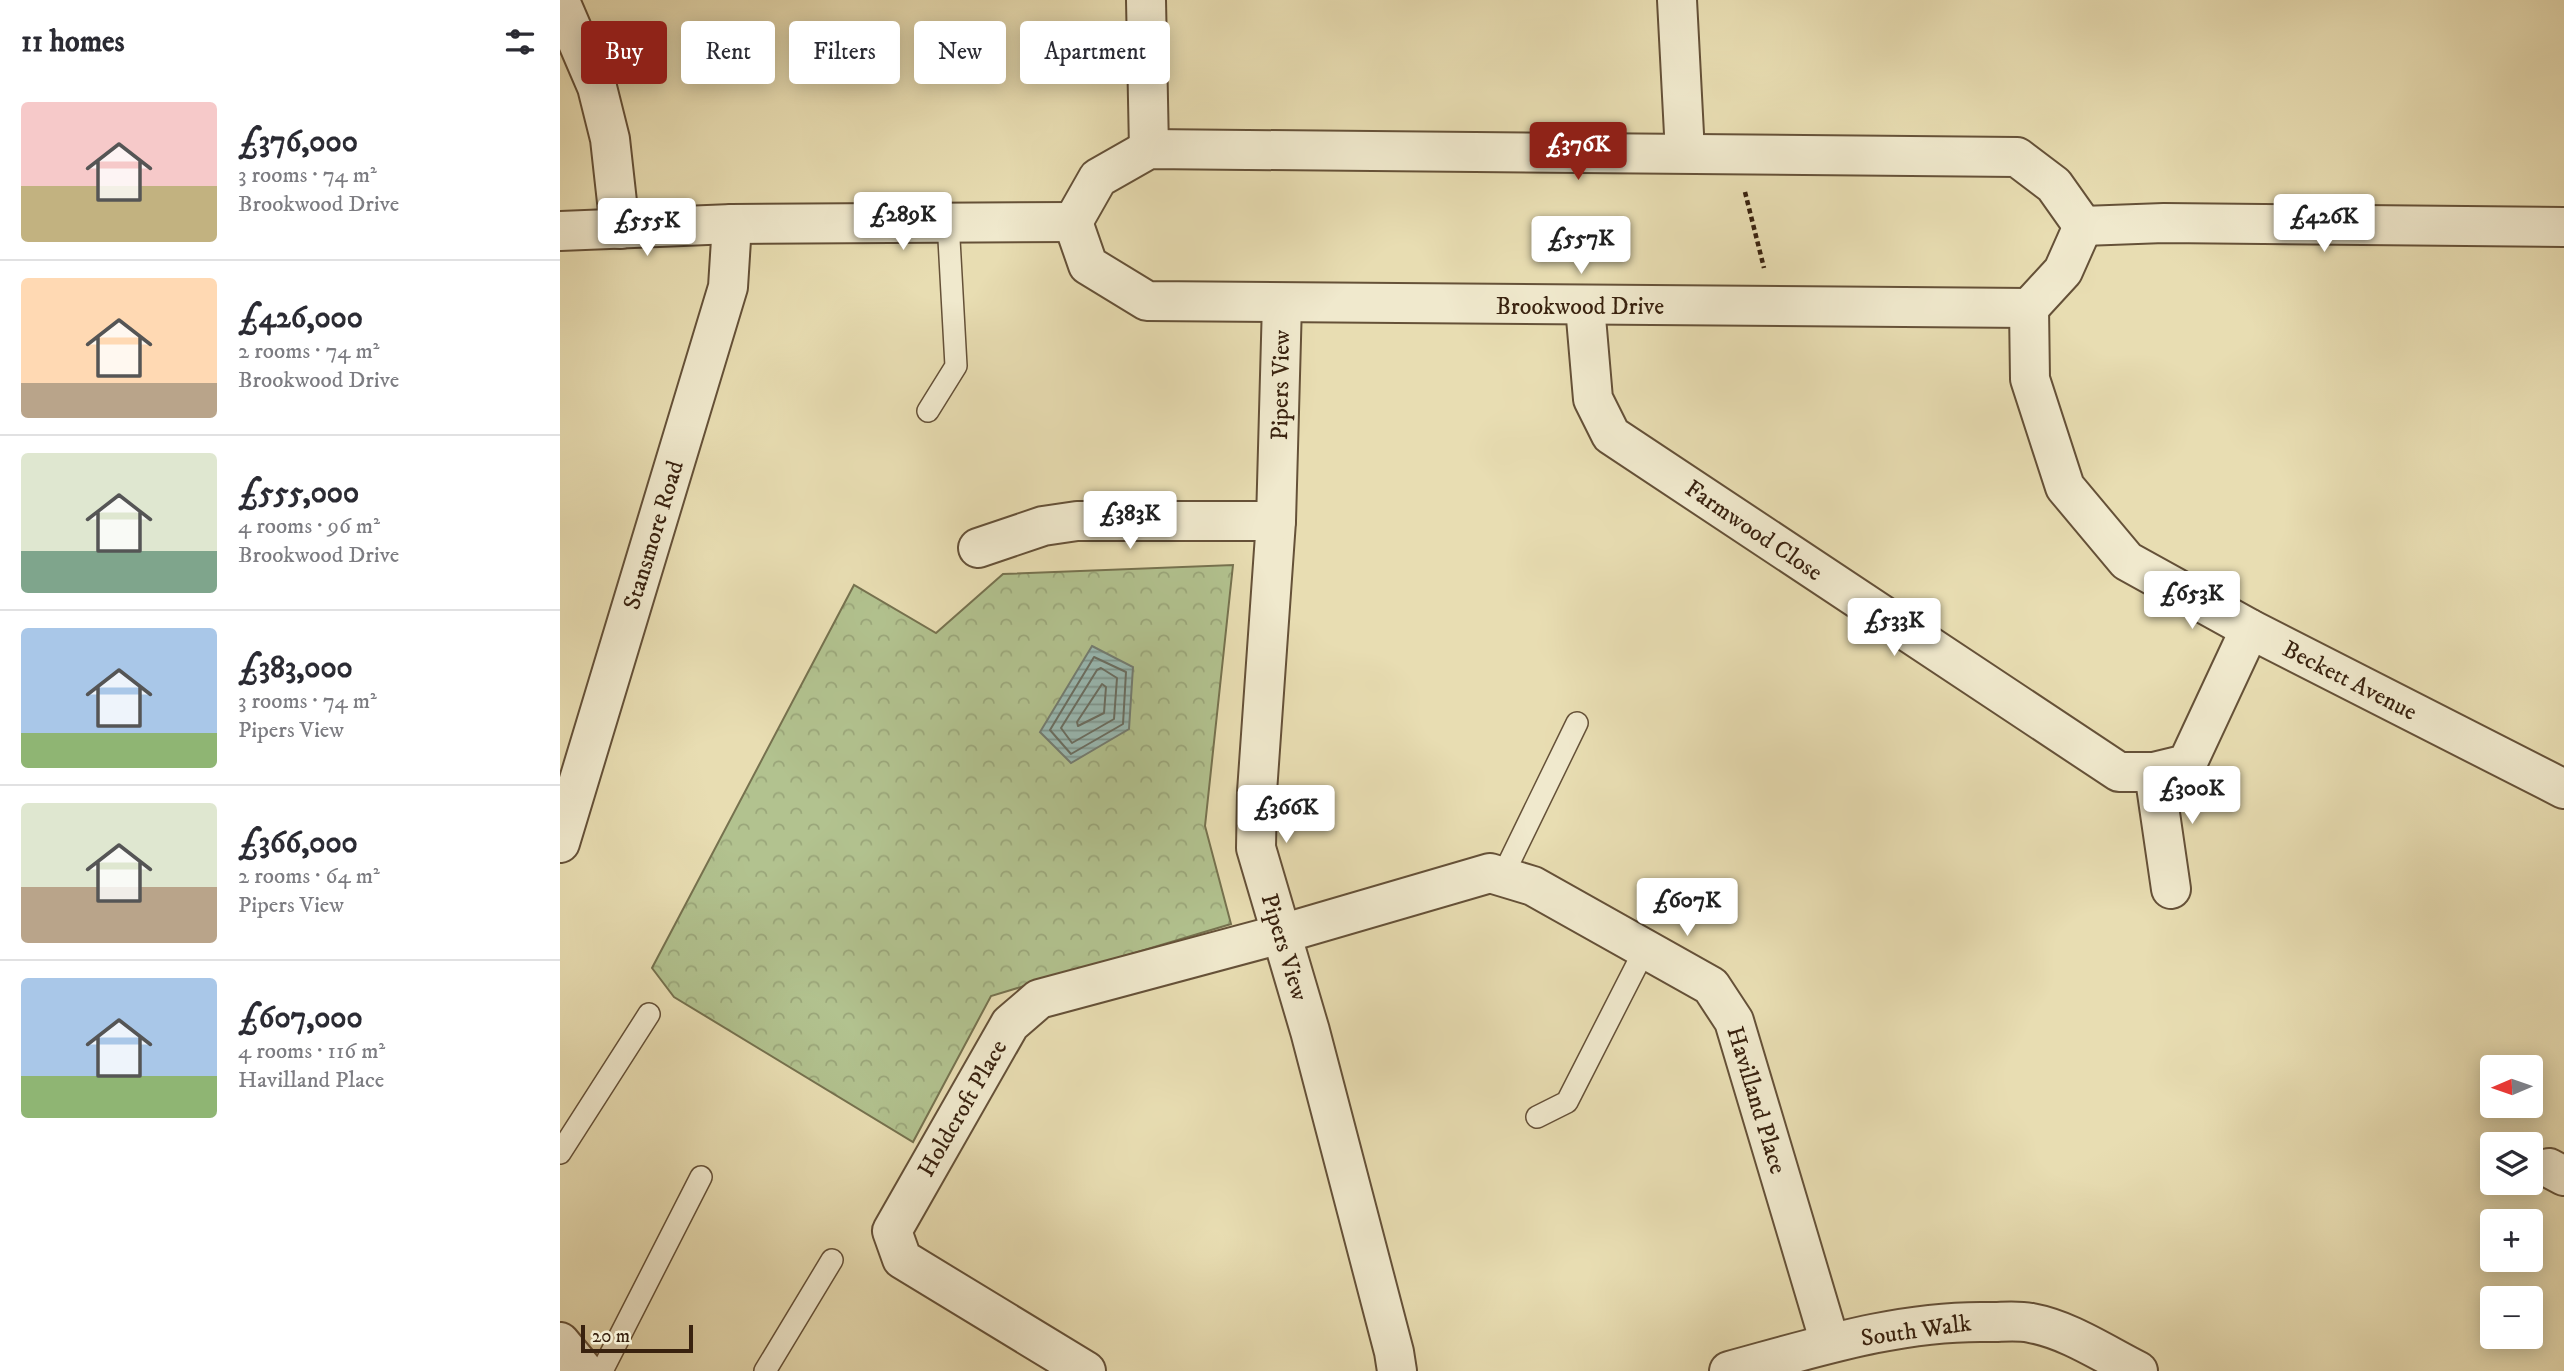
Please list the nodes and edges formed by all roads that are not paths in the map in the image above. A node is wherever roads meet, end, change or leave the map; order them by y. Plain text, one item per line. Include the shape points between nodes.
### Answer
1 (1146, 0) edge
2 (1677, 0) edge
3 (560, 1) edge
4 (1149, 149) junction
5 (1685, 153) junction
6 (948, 221) junction
7 (1073, 222) junction
8 (732, 224) junction
9 (2083, 226) junction
10 (2564, 227) edge
11 (620, 229) junction
12 (560, 231) edge
13 (1282, 303) junction
14 (1585, 306) junction
15 (2029, 308) junction
16 (928, 411) dead end
17 (1276, 521) junction
18 (978, 548) dead end
19 (2250, 629) junction
20 (1577, 723) dead end
21 (2154, 772) junction
22 (2564, 789) edge
23 (560, 843) edge
24 (1502, 877) junction
25 (2171, 889) dead end
26 (1282, 934) junction
27 (1645, 948) junction
28 (649, 1014) dead end
29 (1537, 1117) dead end
30 (560, 1153) edge
31 (701, 1177) dead end
32 (832, 1260) dead end
33 (560, 1342) edge
34 (1830, 1343) junction
35 (584, 1371) edge
36 (602, 1371) edge
37 (765, 1371) edge
38 (1086, 1371) edge
39 (1396, 1371) edge
40 (1729, 1371) edge
41 (2138, 1371) edge

1 - 4 street
2 - 5 street
3 - 11 street via 597,87 610,139
4 - 5 street
4 - 7 street via 1098,178
5 - 9 street via 2017,158 2054,185
6 - 7 street
6 - 8 street
6 - 16 lane via 956,366
7 - 13 street, Brookwood Drive via 1088,265 1147,301
8 - 11 street
8 - 23 street, Stansmore Road via 728,287
9 - 10 street
9 - 15 street via 2063,271
11 - 12 street
13 - 14 street, Brookwood Drive
13 - 17 street, Pipers View
14 - 15 street, Brookwood Drive
14 - 21 street, Farmwood Close via 1593,399 1611,435 2119,772
15 - 19 street, Beckett Avenue via 2031,379 2065,487 2127,561
17 - 18 street via 1077,522 1043,526
17 - 26 street, Pipers View via 1255,848
19 - 21 street, Farmwood Close via 2187,764
19 - 22 street, Beckett Avenue
20 - 24 lane
21 - 25 street
24 - 26 street, Havilland Place via 1490,873
24 - 27 street, Havilland Place via 1533,886
26 - 38 street, Holdcroft Place via 1038,999 1010,1024 892,1231 902,1259
26 - 39 street, Pipers View via 1395,1352
27 - 29 lane via 1567,1102
27 - 34 street, Havilland Place via 1711,986 1734,1021
28 - 30 lane
31 - 36 lane
32 - 37 lane
33 - 35 street
34 - 40 street, South Walk
34 - 41 street, South Walk via 1955,1321 2031,1322

